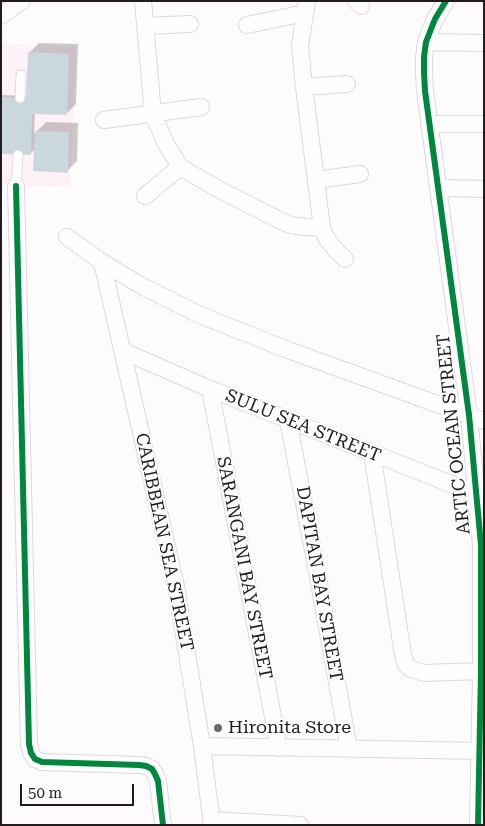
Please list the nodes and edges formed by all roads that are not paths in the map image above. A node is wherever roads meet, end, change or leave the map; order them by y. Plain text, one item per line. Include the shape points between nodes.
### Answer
1 (22, 1) edge
2 (143, 1) edge
3 (446, 1) edge
4 (306, 7) edge
5 (1, 16) edge
6 (190, 24) dead end
7 (247, 25) dead end
8 (145, 26) junction
9 (426, 42) junction
10 (484, 43) edge
11 (21, 76) dead end
12 (347, 84) dead end
13 (304, 87) junction
14 (20, 98) dead end
15 (201, 107) dead end
16 (153, 114) junction
17 (104, 120) dead end
18 (429, 124) junction
19 (484, 124) edge
20 (18, 155) dead end
21 (180, 167) junction
22 (360, 174) dead end
23 (316, 180) junction
24 (16, 186) joint
25 (438, 188) junction
26 (484, 189) edge
27 (145, 196) dead end
28 (322, 228) junction
29 (67, 237) dead end
30 (345, 259) dead end
31 (102, 262) junction
32 (123, 352) junction
33 (210, 389) junction
34 (476, 418) edge
35 (288, 420) junction
36 (372, 453) junction
37 (480, 496) edge
38 (481, 671) junction
39 (202, 746) junction
40 (279, 748) junction
41 (349, 749) junction
42 (482, 751) edge
43 (212, 822) edge
44 (163, 825) edge
45 (300, 825) edge
46 (478, 825) edge

1 - 5 street
2 - 8 street
3 - 9 street, ARTIC OCEAN STREET
4 - 7 street
4 - 13 street via 300,46
6 - 8 street
8 - 16 street
9 - 10 street
9 - 18 street, ARTIC OCEAN STREET via 424,82
11 - 14 lane
12 - 13 street
13 - 23 street
15 - 16 street
16 - 17 street
16 - 21 street
18 - 19 street
18 - 25 street, ARTIC OCEAN STREET
20 - 24 lane
21 - 27 street
21 - 28 street via 279,220
22 - 23 street
23 - 28 street
24 - 44 street via 30,753 35,760 42,762 139,765 152,769 158,782
25 - 26 street
25 - 34 street, ARTIC OCEAN STREET
28 - 30 street via 327,239
29 - 31 street
31 - 32 street, CARIBBEAN SEA STREET
31 - 34 street via 200,315
32 - 33 street, SULU SEA STREET
32 - 39 street, CARIBBEAN SEA STREET via 176,586
33 - 35 street, SULU SEA STREET
33 - 40 street, SARANGANI BAY STREET
34 - 37 street, ARTIC OCEAN STREET
35 - 36 street, SULU SEA STREET
35 - 41 street, DAPITAN BAY STREET
36 - 37 street, SULU SEA STREET
36 - 38 street via 406,665 424,673
37 - 38 street, ARTIC OCEAN STREET
38 - 42 street, ARTIC OCEAN STREET
39 - 40 street
39 - 43 street, CARIBBEAN SEA STREET
40 - 41 street
41 - 42 street
42 - 46 street, ARTIC OCEAN STREET
43 - 45 street

